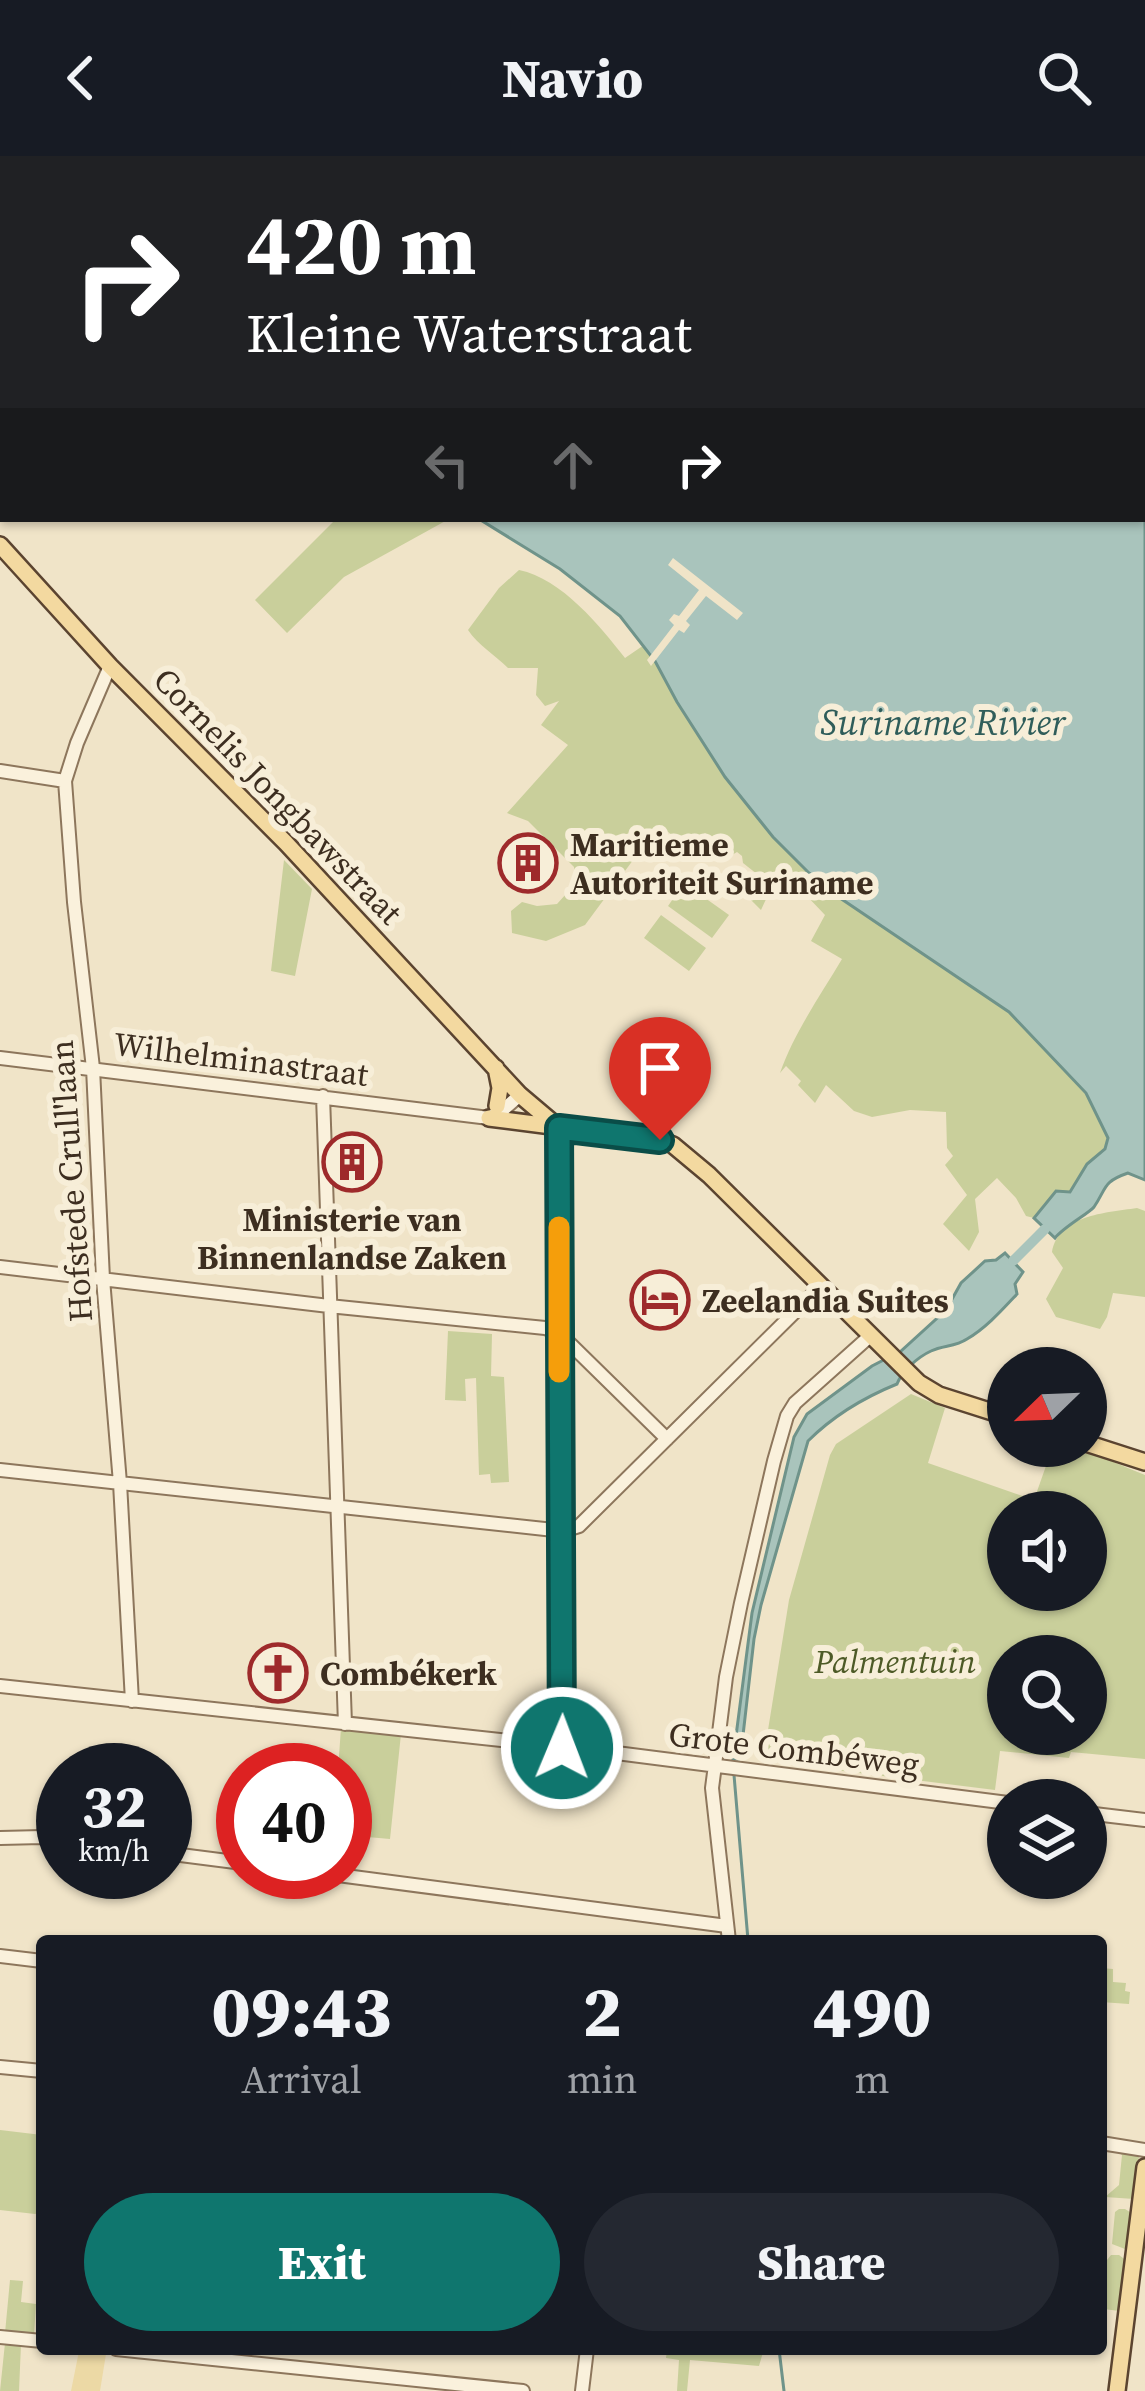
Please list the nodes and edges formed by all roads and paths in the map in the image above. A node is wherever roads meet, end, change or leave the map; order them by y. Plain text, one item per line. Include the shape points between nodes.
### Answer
1 (0, 544) edge
2 (110, 666) junction
3 (0, 771) edge
4 (65, 781) junction
5 (0, 1058) edge
6 (93, 1068) junction
7 (496, 1068) junction
8 (517, 1091) junction
9 (323, 1096) junction
10 (487, 1113) junction
11 (559, 1128) junction
12 (0, 1267) edge
13 (103, 1279) junction
14 (820, 1287) junction
15 (329, 1306) junction
16 (558, 1332) junction
17 (870, 1336) junction
18 (987, 1411) edge
19 (667, 1438) junction
20 (1107, 1449) edge
21 (1145, 1462) edge
22 (0, 1470) edge
23 (120, 1483) junction
24 (338, 1505) junction
25 (563, 1531) junction
26 (0, 1686) edge
27 (132, 1701) junction
28 (345, 1724) junction
29 (562, 1748) junction
30 (719, 1765) junction
31 (987, 1800) edge
32 (1107, 1815) edge
33 (1145, 1820) edge
34 (36, 1837) edge
35 (0, 1838) edge
36 (372, 1881) edge
37 (728, 1934) edge
38 (0, 1956) edge
39 (36, 1960) edge
40 (0, 2067) edge
41 (36, 2071) edge
42 (1107, 2144) edge
43 (1145, 2150) edge
44 (1145, 2167) edge
45 (1137, 2289) edge
46 (0, 2337) edge
47 (36, 2340) edge
48 (174, 2355) edge
49 (586, 2355) edge
50 (523, 2391) edge
51 (582, 2391) edge
52 (1117, 2391) edge

1 - 2 main road, Cornelis Jongbawstraat
2 - 4 street, Hofstede Crull'laan
2 - 7 main road, Cornelis Jongbawstraat
3 - 4 street
4 - 6 street, Hofstede Crull'laan
5 - 6 street, Wilhelminastraat
6 - 9 street, Wilhelminastraat
6 - 13 street, Hofstede Crull'laan
7 - 8 main road, Cornelis Jongbawstraat
7 - 10 main road via 500,1088
8 - 10 street via 503,1110
8 - 11 main road, Cornelis Jongbawstraat
9 - 10 street, Wilhelminastraat
9 - 15 street
10 - 11 main road
11 - 14 main road via 674,1144
11 - 16 street
12 - 13 street
13 - 15 street
13 - 23 street, Hofstede Crull'laan
14 - 17 main road
14 - 19 street
15 - 16 street
15 - 24 street
16 - 19 street
16 - 25 street
17 - 18 main road via 939,1395
17 - 30 street via 787,1416 726,1677
19 - 25 street via 579,1526
20 - 21 main road
22 - 23 street
23 - 24 street
23 - 27 street, Hofstede Crull'laan
24 - 25 street
24 - 28 street
25 - 29 street
26 - 27 street, Grote Combéweg
27 - 28 street, Grote Combéweg
28 - 29 street, Grote Combéweg
29 - 30 street, Grote Combéweg
30 - 31 street, Grote Combéweg
30 - 37 street via 712,1788
32 - 33 street
34 - 35 street
36 - 37 street
38 - 39 street
40 - 41 street
42 - 43 street
44 - 45 main road
45 - 52 main road
46 - 47 street
48 - 50 street
49 - 51 street

